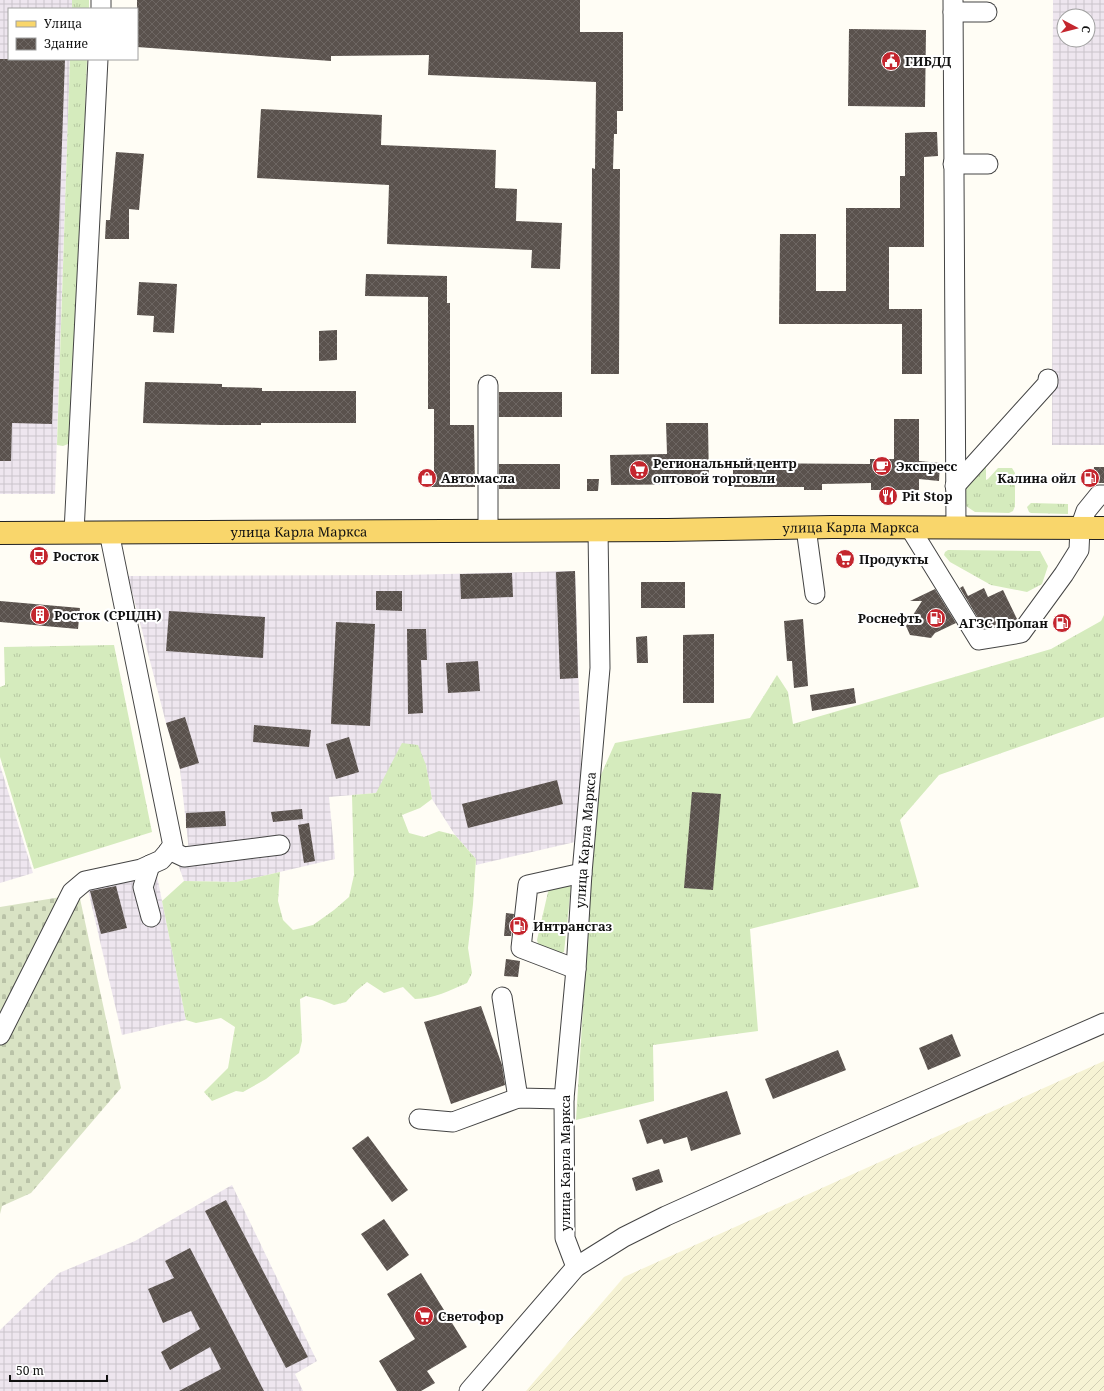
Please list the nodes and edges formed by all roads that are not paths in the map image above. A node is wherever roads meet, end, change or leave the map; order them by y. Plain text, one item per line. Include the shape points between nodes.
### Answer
1 (953, 6) edge
2 (987, 12) dead end
3 (98, 60) edge
4 (953, 164) junction
5 (988, 164) dead end
6 (1048, 379) dead end
7 (488, 385) dead end
8 (955, 486) junction
9 (1104, 495) edge
10 (806, 528) junction
11 (910, 528) junction
12 (956, 528) junction
13 (1096, 529) edge
14 (488, 530) junction
15 (598, 530) junction
16 (74, 532) junction
17 (109, 532) junction
18 (0, 533) edge
19 (815, 594) dead end
20 (280, 845) dead end
21 (169, 850) junction
22 (150, 865) junction
23 (582, 873) junction
24 (151, 917) dead end
25 (576, 969) junction
26 (502, 997) dead end
27 (1104, 1023) edge
28 (0, 1035) edge
29 (518, 1098) junction
30 (564, 1099) junction
31 (419, 1119) dead end
32 (576, 1267) junction
33 (469, 1391) edge

1 - 2 street
1 - 4 street
3 - 16 street
4 - 5 street
4 - 8 street
6 - 8 street via 1048,383
7 - 14 street
8 - 12 street
9 - 13 street via 1099,495 1086,511
10 - 11 main road, улица Карла Маркса
10 - 15 main road, улица Карла Маркса
10 - 19 street
11 - 12 main road, улица Карла Маркса
11 - 13 street via 979,640 1021,633
12 - 13 main road, улица Карла Маркса
14 - 15 main road, улица Карла Маркса
14 - 17 main road, улица Карла Маркса
15 - 23 street, улица Карла Маркса via 600,668
16 - 17 main road, улица Карла Маркса
16 - 18 main road, улица Карла Маркса
17 - 21 street via 173,846
20 - 21 street via 184,857
21 - 22 street via 161,860
22 - 24 street via 143,887
22 - 28 street via 85,881 72,892
23 - 25 street, улица Карла Маркса
23 - 25 street via 528,885 521,948
25 - 30 street, улица Карла Маркса
26 - 29 street
27 - 32 street via 666,1216 624,1237
29 - 30 street
29 - 31 street via 453,1122
30 - 32 street, улица Карла Маркса via 565,1238
32 - 33 street

